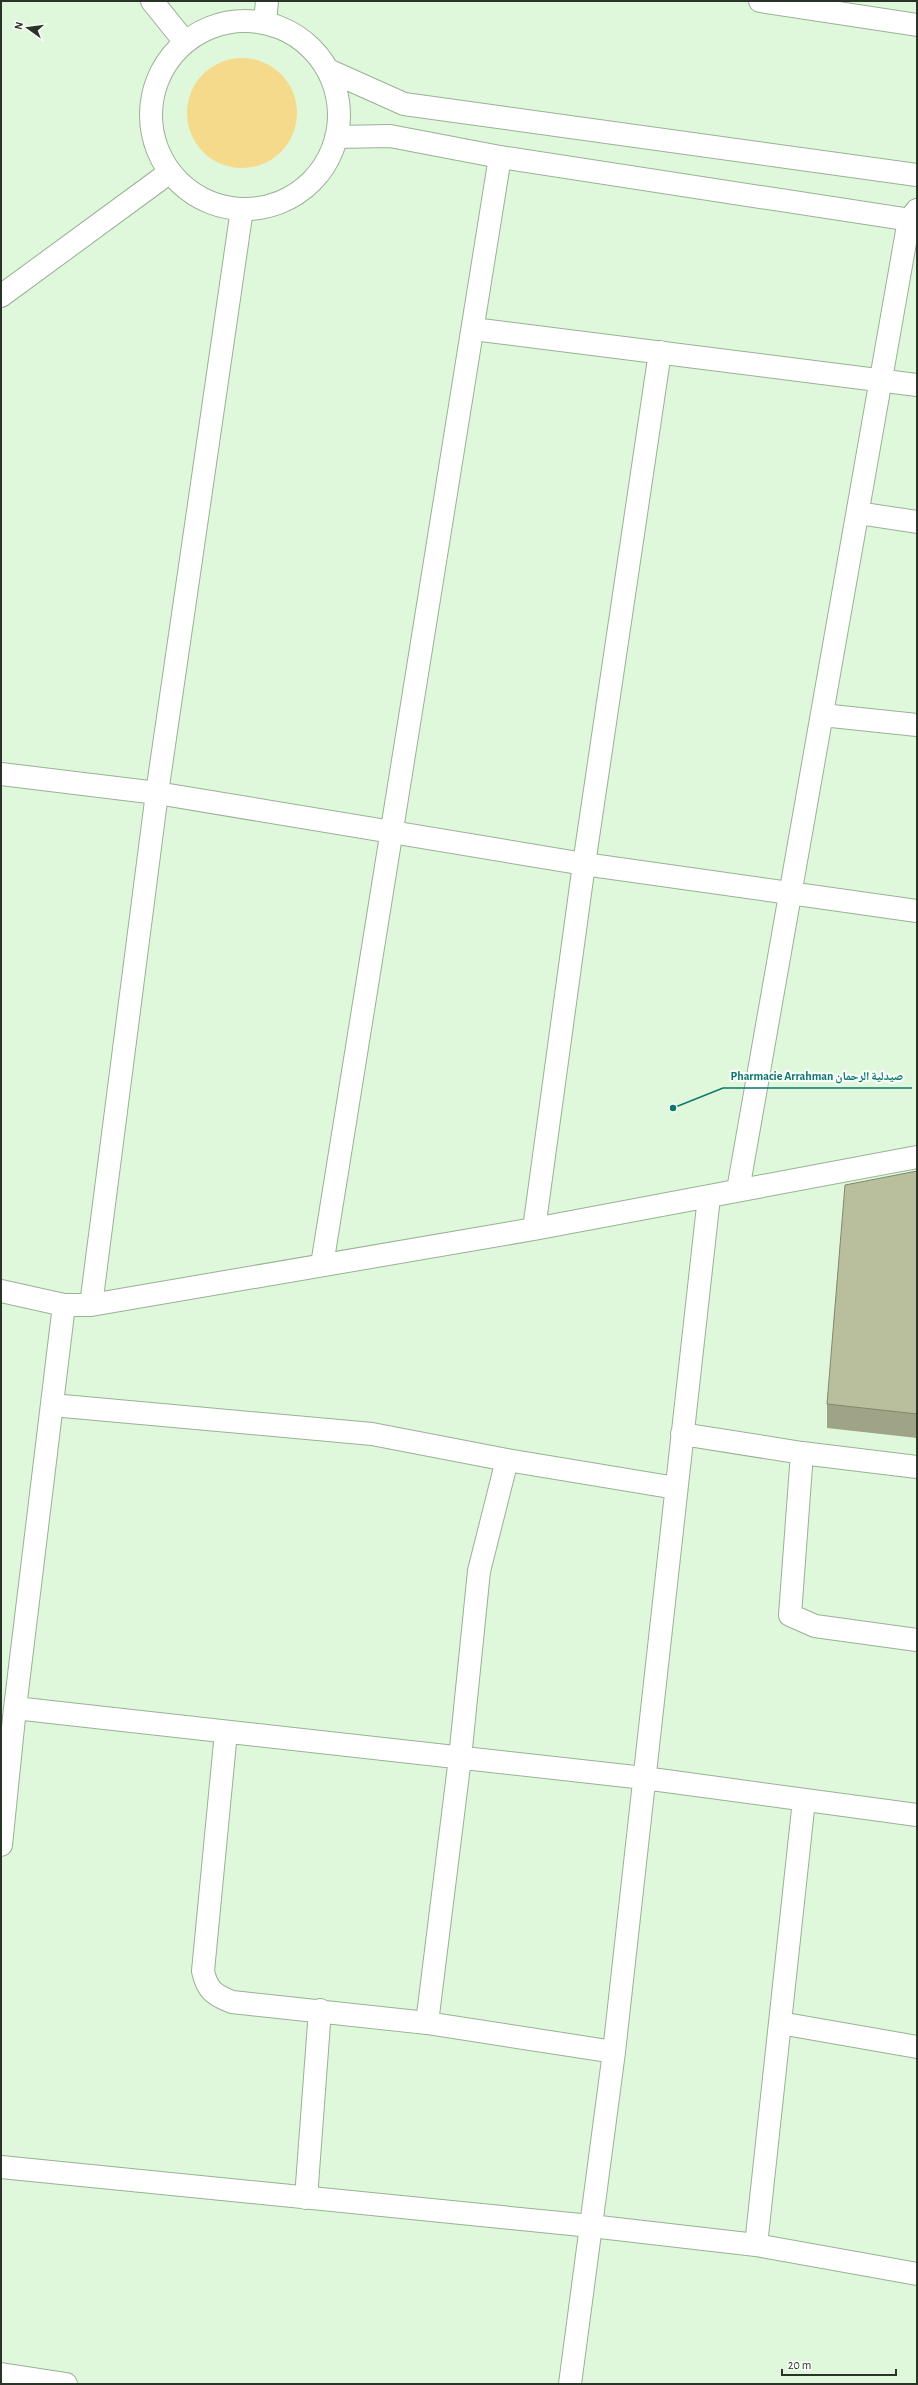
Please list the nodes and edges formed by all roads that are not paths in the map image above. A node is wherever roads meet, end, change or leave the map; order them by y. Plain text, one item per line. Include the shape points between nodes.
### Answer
1 (152, 1) edge
2 (268, 1) edge
3 (760, 1) edge
4 (265, 22) junction
5 (917, 25) edge
6 (185, 42) junction
7 (328, 70) junction
8 (336, 138) junction
9 (500, 157) junction
10 (170, 172) junction
11 (917, 175) edge
12 (242, 209) junction
13 (914, 217) edge
14 (1, 296) edge
15 (473, 329) junction
16 (660, 352) junction
17 (881, 381) junction
18 (917, 385) edge
19 (858, 513) junction
20 (917, 522) edge
21 (822, 715) junction
22 (917, 725) edge
23 (1, 774) edge
24 (157, 793) junction
25 (392, 831) junction
26 (584, 864) junction
27 (790, 893) junction
28 (917, 910) edge
29 (917, 1157) edge
30 (738, 1190) junction
31 (709, 1197) junction
32 (534, 1229) junction
33 (322, 1265) junction
34 (1, 1291) edge
35 (64, 1305) junction
36 (91, 1305) junction
37 (52, 1404) junction
38 (682, 1434) junction
39 (802, 1453) junction
40 (507, 1460) junction
41 (917, 1468) edge
42 (676, 1488) junction
43 (917, 1640) edge
44 (15, 1708) junction
45 (226, 1732) junction
46 (460, 1758) junction
47 (644, 1778) junction
48 (4, 1785) edge
49 (804, 1800) junction
50 (917, 1815) edge
51 (1, 1845) edge
52 (320, 2010) junction
53 (427, 2023) junction
54 (780, 2023) junction
55 (917, 2047) edge
56 (614, 2052) junction
57 (1, 2167) edge
58 (306, 2198) junction
59 (590, 2226) junction
60 (756, 2245) junction
61 (917, 2274) edge
62 (1, 2374) edge
63 (66, 2384) edge
64 (570, 2384) edge

1 - 6 street
2 - 4 street
3 - 5 street
4 - 6 street via 236,21 222,24 208,28
4 - 7 street via 302,39
6 - 10 street via 166,64 154,90 151,119 156,147
7 - 8 street via 336,92
7 - 11 street via 404,104
8 - 9 street via 390,136
8 - 12 street via 323,166 301,190 274,204
9 - 13 street
9 - 15 street
10 - 12 street via 184,187 202,199 221,206
10 - 14 street
12 - 24 street
13 - 17 street
15 - 16 street
15 - 25 street
16 - 17 street
16 - 26 street
17 - 18 street
17 - 19 street
19 - 20 street
19 - 21 street
21 - 22 street
21 - 27 street
23 - 24 street
24 - 25 street
24 - 36 street
25 - 26 street
25 - 33 street
26 - 27 street
26 - 32 street
27 - 28 street
27 - 30 street
29 - 30 street
30 - 31 street
31 - 32 street
31 - 38 street
32 - 33 street
33 - 36 street
34 - 35 street
35 - 36 street
35 - 37 street
37 - 40 street via 372,1434
37 - 44 street
38 - 39 street
38 - 42 street
39 - 41 street
39 - 43 street via 790,1615 815,1626
40 - 42 street
40 - 46 street via 479,1571
42 - 47 street
44 - 45 street
44 - 48 street
45 - 46 street
45 - 52 street via 203,1971 206,1984 217,1996 232,2002
46 - 47 street
46 - 53 street
47 - 49 street
47 - 56 street
48 - 51 street
49 - 50 street
49 - 54 street
52 - 53 street
52 - 58 street
53 - 56 street
54 - 55 street
54 - 60 street
56 - 59 street
57 - 58 street
58 - 59 street
59 - 60 street
59 - 64 street
60 - 61 street
62 - 63 street

